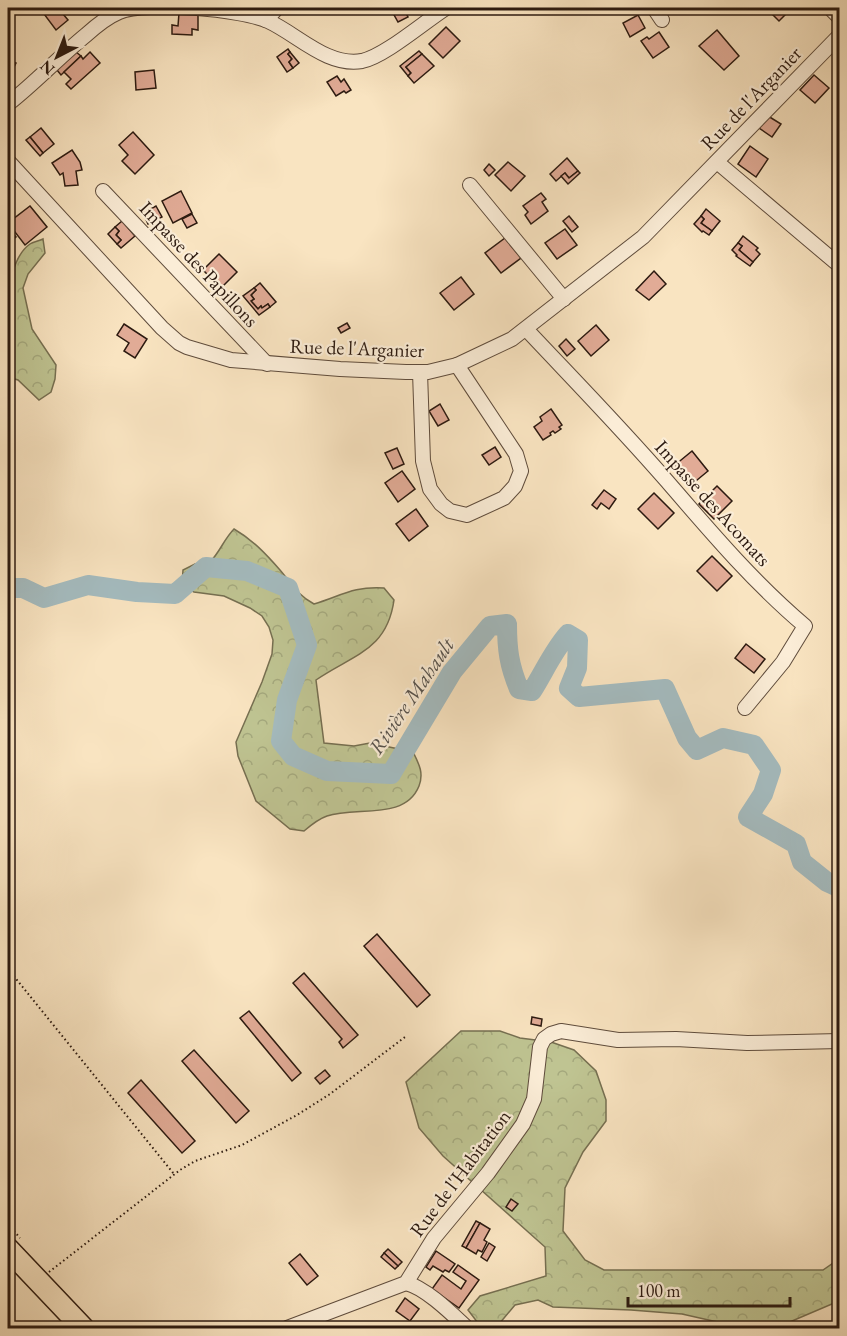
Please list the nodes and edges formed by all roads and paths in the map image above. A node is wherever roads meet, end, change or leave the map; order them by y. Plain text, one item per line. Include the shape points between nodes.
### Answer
1 (277, 8) edge
2 (446, 8) edge
3 (654, 8) edge
4 (830, 8) edge
5 (261, 15) edge
6 (840, 18) edge
7 (662, 20) dead end
8 (840, 35) edge
9 (8, 104) edge
10 (8, 161) edge
11 (717, 162) junction
12 (470, 185) dead end
13 (103, 191) dead end
14 (840, 266) edge
15 (564, 298) junction
16 (526, 329) junction
17 (267, 364) junction
18 (457, 365) junction
19 (420, 372) junction
20 (745, 708) dead end
21 (8, 969) edge
22 (405, 1037) dead end
23 (840, 1041) edge
24 (174, 1174) junction
25 (8, 1249) edge
26 (8, 1264) edge
27 (38, 1281) junction
28 (406, 1283) junction
29 (297, 1327) edge
30 (69, 1329) edge
31 (83, 1329) edge
32 (467, 1329) edge

1 - 5 street
2 - 5 street via 378,55 357,61 326,54
3 - 7 street
4 - 6 street
5 - 9 street via 196,8 122,11 76,43
8 - 11 street, Rue de l'Arganier
10 - 17 street, Rue de l'Arganier via 179,343 222,358
11 - 14 street
11 - 15 street, Rue de l'Arganier via 643,237
12 - 15 street
13 - 17 street, Impasse des Papillons
15 - 16 street, Rue de l'Arganier
16 - 18 street, Rue de l'Arganier
16 - 20 street, Impasse des Acomats via 774,600 805,626 783,662
17 - 19 street, Rue de l'Arganier
18 - 19 street, Rue de l'Arganier
18 - 19 street via 516,454 521,471 504,498 467,515 450,512 430,489 423,461
21 - 24 path
22 - 24 path via 297,1115 228,1152 195,1161
23 - 28 street, Rue de l'Habitation via 618,1040 550,1034 540,1047 534,1100 523,1124 434,1238
24 - 27 path
25 - 27 highway
26 - 30 highway
27 - 31 highway
28 - 29 street
28 - 32 street via 452,1313

